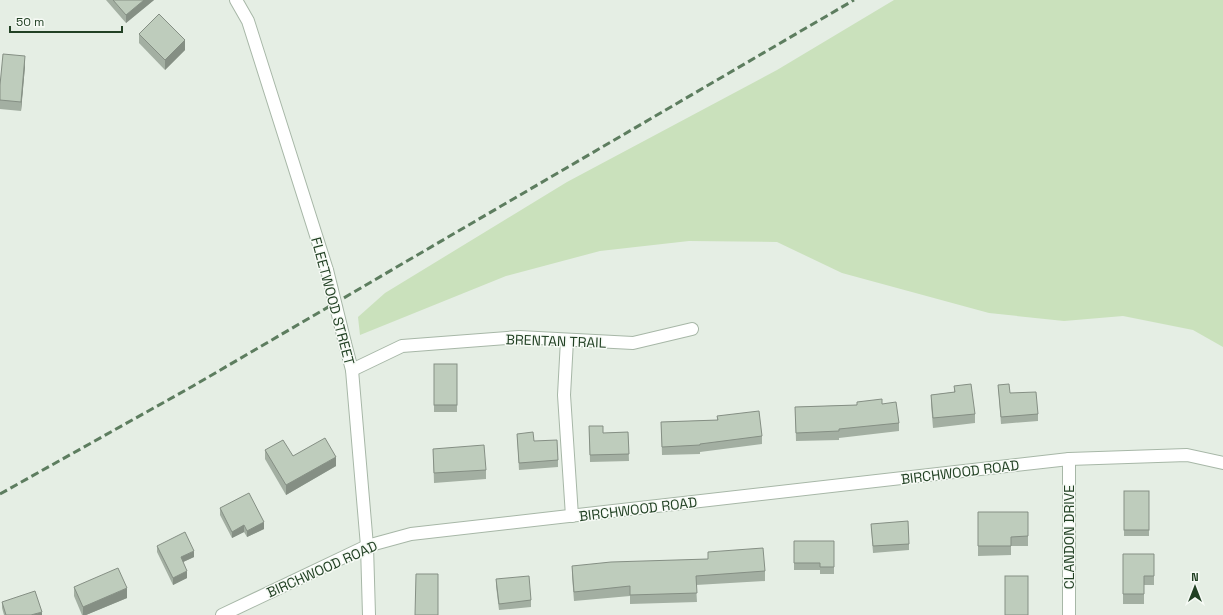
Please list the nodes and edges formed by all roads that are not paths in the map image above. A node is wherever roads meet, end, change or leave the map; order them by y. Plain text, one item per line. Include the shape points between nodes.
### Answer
1 (236, 0) edge
2 (692, 329) dead end
3 (567, 340) junction
4 (352, 370) junction
5 (1069, 459) junction
6 (1223, 463) edge
7 (572, 516) junction
8 (367, 546) junction
9 (222, 615) edge
10 (369, 615) edge
11 (1069, 615) edge

1 - 4 street, FLEETWOOD STREET, bridge via 248,21 327,270
2 - 3 street, BRENTAN TRAIL via 633,344
3 - 4 street, BRENTAN TRAIL via 519,337 402,346
3 - 7 street via 564,395
4 - 8 street, FLEETWOOD STREET
5 - 6 street, BIRCHWOOD ROAD via 1187,456
5 - 7 street, BIRCHWOOD ROAD
5 - 11 street, CLANDON DRIVE
7 - 8 street, BIRCHWOOD ROAD via 411,534
8 - 9 street, BIRCHWOOD ROAD
8 - 10 street, FLEETWOOD STREET

